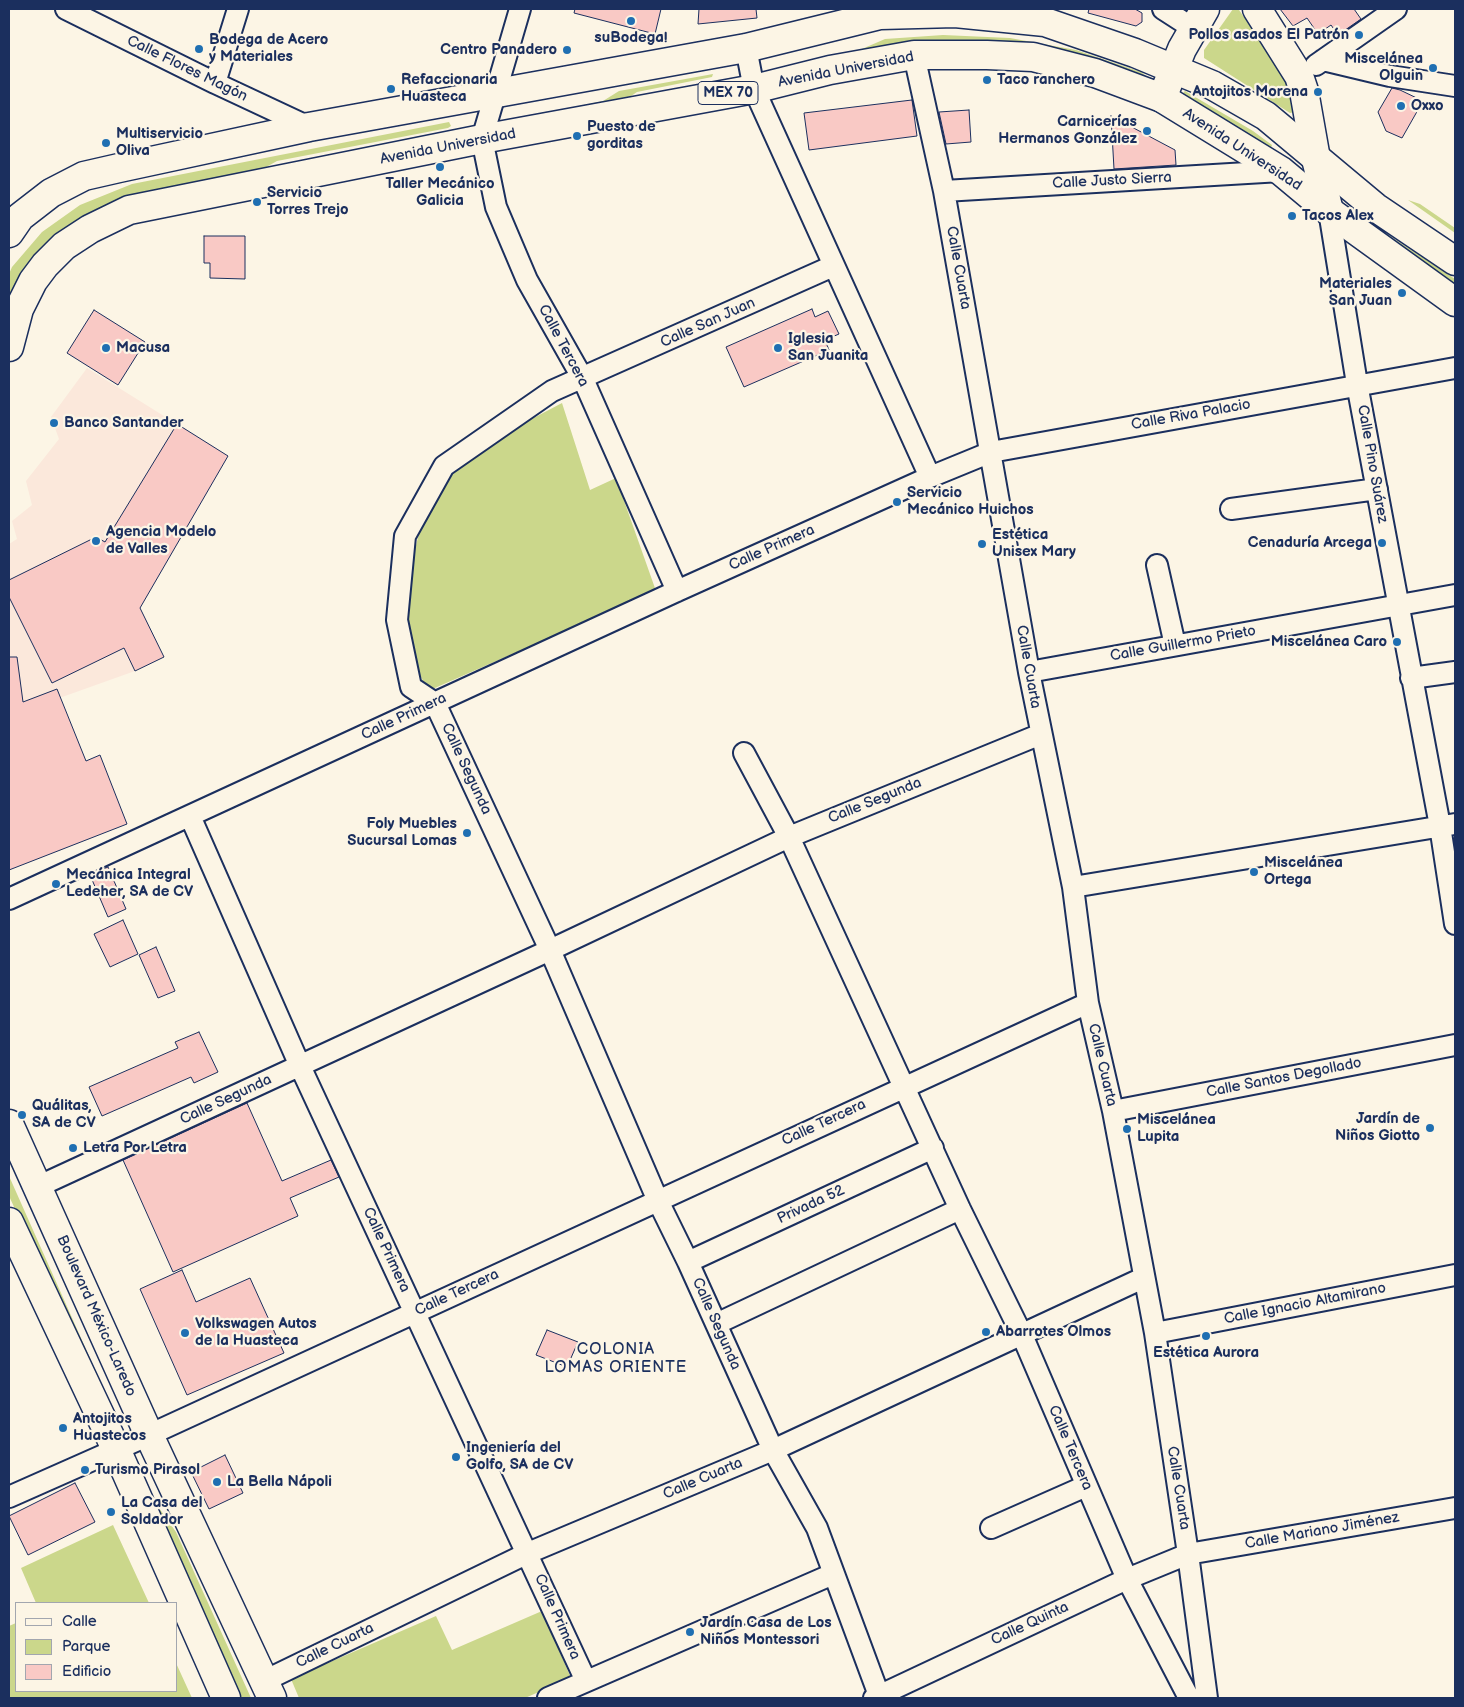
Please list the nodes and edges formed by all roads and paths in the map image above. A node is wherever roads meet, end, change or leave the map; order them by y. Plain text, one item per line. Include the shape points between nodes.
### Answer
1 (66, 9) edge
2 (238, 9) edge
3 (520, 9) edge
4 (1163, 9) edge
5 (1257, 9) edge
6 (1396, 9) edge
7 (1200, 19) edge
8 (746, 48) junction
9 (914, 56) junction
10 (1323, 60) junction
11 (1175, 70) junction
12 (1299, 76) junction
13 (215, 83) junction
14 (1455, 86) edge
15 (754, 89) junction
16 (496, 95) junction
17 (1162, 98) junction
18 (309, 127) junction
19 (482, 140) junction
20 (1316, 160) junction
21 (1281, 172) junction
22 (944, 191) junction
23 (1329, 211) junction
24 (9, 232) edge
25 (1455, 261) edge
26 (833, 266) junction
27 (1455, 302) edge
28 (9, 347) edge
29 (1455, 368) edge
30 (582, 379) junction
31 (1358, 384) junction
32 (991, 452) junction
33 (930, 476) junction
34 (1377, 489) junction
35 (1231, 509) dead end
36 (1157, 565) dead end
37 (677, 592) junction
38 (1455, 595) edge
39 (1397, 605) junction
40 (1175, 645) junction
41 (1029, 672) junction
42 (1455, 672) edge
43 (1411, 678) junction
44 (435, 703) junction
45 (1040, 734) junction
46 (744, 753) dead end
47 (190, 816) junction
48 (1447, 825) edge
49 (789, 837) junction
50 (1073, 887) junction
51 (9, 899) edge
52 (1455, 924) edge
53 (550, 950) junction
54 (1088, 1003) junction
55 (1455, 1045) edge
56 (300, 1066) junction
57 (903, 1087) junction
58 (1112, 1111) junction
59 (9, 1124) edge
60 (933, 1148) junction
61 (37, 1186) junction
62 (658, 1201) junction
63 (960, 1209) junction
64 (9, 1222) edge
65 (688, 1262) junction
66 (1455, 1275) edge
67 (1143, 1278) junction
68 (415, 1312) junction
69 (716, 1324) junction
70 (1155, 1333) junction
71 (1022, 1334) junction
72 (149, 1435) junction
73 (116, 1449) junction
74 (773, 1450) junction
75 (1086, 1486) junction
76 (9, 1497) edge
77 (1455, 1508) edge
78 (991, 1528) dead end
79 (528, 1553) junction
80 (1188, 1554) junction
81 (833, 1574) junction
82 (1127, 1579) junction
83 (586, 1681) junction
84 (268, 1689) edge
85 (878, 1697) edge
86 (226, 1698) edge
87 (548, 1698) edge
88 (1189, 1698) edge
89 (1207, 1698) edge

1 - 13 street, Calle Flores Magón
2 - 13 street
3 - 16 street, Calle Tercera
4 - 7 street
5 - 12 main road
6 - 10 street
7 - 11 main road via 1182,50
8 - 11 main road via 880,15 955,12 1045,22
8 - 15 street
8 - 16 main road
9 - 15 main road, Avenida Universidad / MEX 70 via 830,70
9 - 17 main road, Avenida Universidad / MEX 70 via 1033,57 1095,73
9 - 22 street, Calle Cuarta
10 - 12 street
10 - 14 street via 1390,76
11 - 17 main road
11 - 20 main road via 1212,85 1266,116
12 - 20 main road
13 - 18 street, Calle Flores Magón
15 - 19 main road, Avenida Universidad / MEX 70
15 - 26 street
16 - 18 main road
16 - 19 street, Calle Tercera
17 - 21 main road, Avenida Universidad / MEX 70
18 - 24 main road via 84,176 51,193 20,218
19 - 28 main road, Avenida Universidad / MEX 70 via 129,210 64,246 45,265 18,309
19 - 30 street, Calle Tercera via 496,207 527,280
20 - 23 main road
20 - 25 main road via 1375,207
21 - 22 street, Calle Justo Sierra
21 - 23 main road, Avenida Universidad / MEX 70
22 - 32 street, Calle Cuarta
23 - 27 main road, Avenida Universidad / MEX 70
23 - 31 street, Calle Pino Suárez
26 - 30 street, Calle San Juan
26 - 33 street
29 - 31 street, Calle Riva Palacio
30 - 37 street, Calle Tercera
30 - 44 street via 552,392 444,466 405,536 397,620 410,687
31 - 32 street, Calle Riva Palacio
31 - 34 street, Calle Pino Suárez
32 - 33 street, Calle Riva Palacio
32 - 41 street, Calle Cuarta
33 - 37 street, Calle Primera
34 - 35 street
34 - 39 street, Calle Pino Suárez
36 - 40 street
37 - 44 street, Calle Primera
38 - 39 street, Calle Guillermo Prieto
39 - 40 street, Calle Guillermo Prieto
39 - 43 street, Calle Pino Suárez
40 - 41 street, Calle Guillermo Prieto
41 - 45 street, Calle Cuarta
42 - 43 street
43 - 48 street, Calle Pino Suárez
44 - 47 street, Calle Primera
44 - 53 street, Calle Segunda
45 - 49 street, Calle Segunda
45 - 50 street, Calle Cuarta
46 - 49 street, Calle Tercera
47 - 51 street, Calle Primera
47 - 56 street, Calle Primera
48 - 50 street
48 - 52 street, Calle Pino Suárez
49 - 53 street, Calle Segunda
49 - 57 street, Calle Tercera
50 - 54 street, Calle Cuarta
53 - 56 street, Calle Segunda
53 - 62 street, Calle Segunda
54 - 57 street, Calle Tercera
54 - 58 street, Calle Cuarta
55 - 58 street, Calle Santos Degollado
56 - 61 street, Calle Segunda
56 - 68 street, Calle Primera
57 - 60 street, Calle Tercera
57 - 62 street, Calle Tercera
58 - 67 street, Calle Cuarta
59 - 61 main road, Boulevard México-Laredo
60 - 63 street, Calle Tercera
60 - 65 street, Privada 52
61 - 72 main road, Boulevard México-Laredo
62 - 65 street, Calle Segunda
62 - 68 street, Calle Tercera
63 - 69 street
63 - 71 street, Calle Tercera
64 - 73 main road
65 - 69 street, Calle Segunda
66 - 70 street, Calle Ignacio Altamirano
67 - 70 street, Calle Cuarta
67 - 71 street, Calle Cuarta
68 - 72 street, Calle Tercera
68 - 79 street, Calle Primera
69 - 74 street, Calle Segunda
70 - 80 street, Calle Cuarta
71 - 74 street, Calle Cuarta
71 - 75 street, Calle Tercera
72 - 73 street, Calle Tercera
72 - 84 main road, Boulevard México-Laredo
73 - 76 street, Calle Tercera
73 - 86 main road
74 - 79 street, Calle Cuarta
74 - 81 street, Calle Segunda via 816,1528
75 - 78 street
75 - 82 street, Calle Tercera
77 - 80 street, Calle Mariano Jiménez
79 - 83 street, Calle Primera
79 - 84 street, Calle Cuarta
80 - 82 street, Calle Quinta
80 - 89 street, Calle Cuarta
81 - 83 street
81 - 85 street, Calle Segunda
82 - 85 street, Calle Quinta
82 - 88 street, Calle Tercera
83 - 87 street

